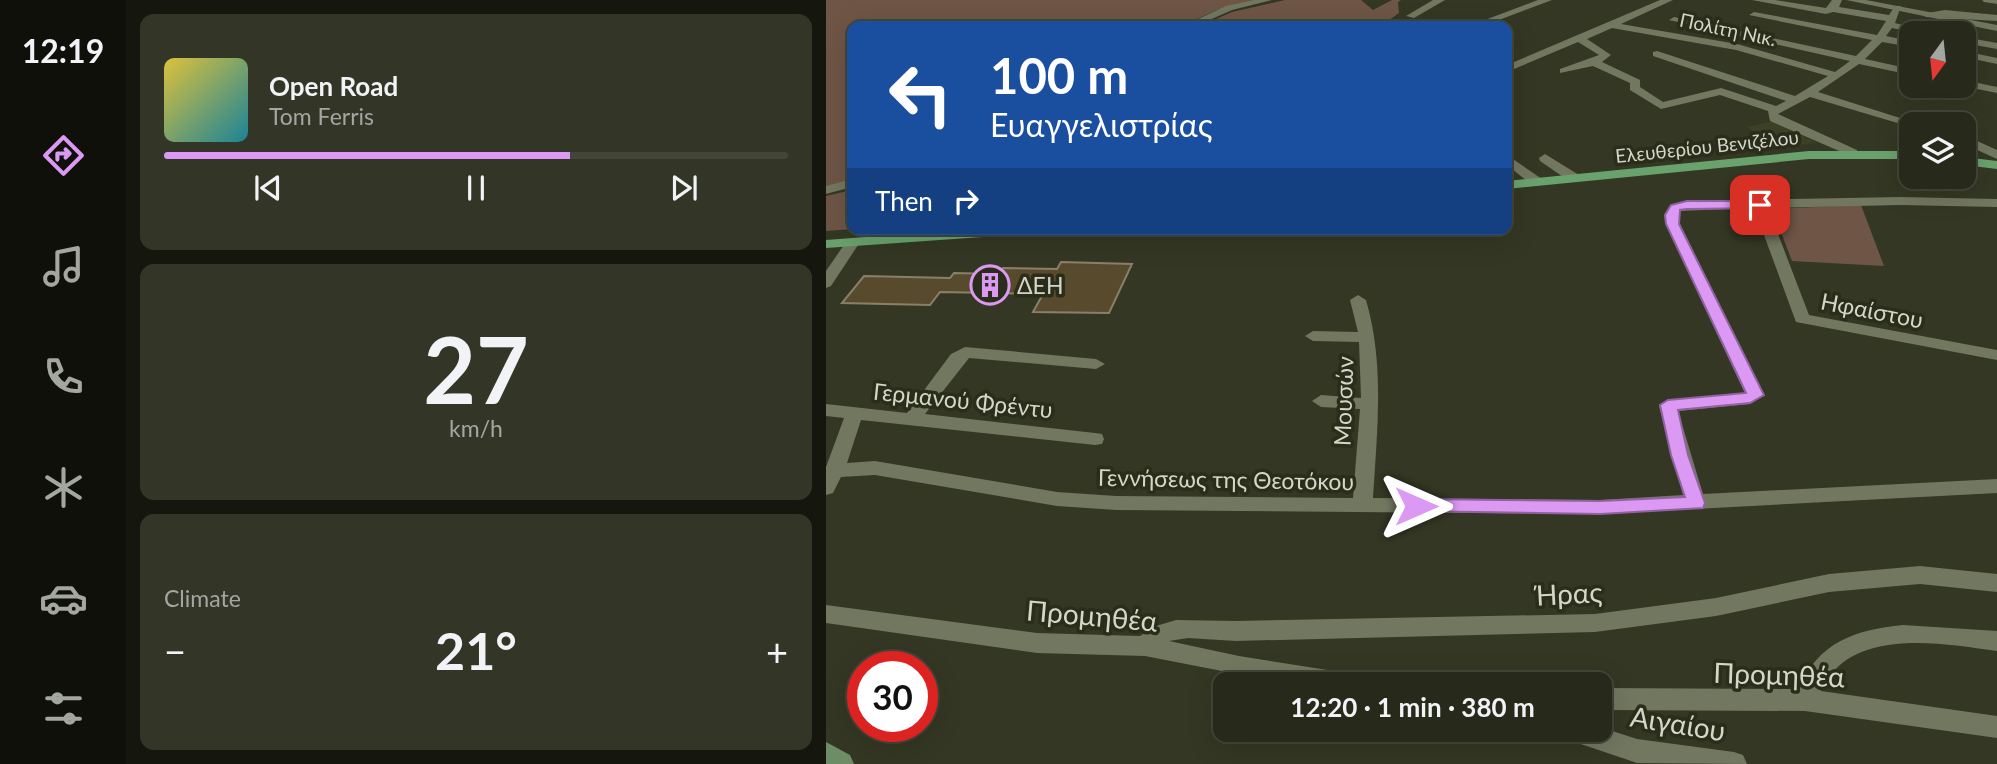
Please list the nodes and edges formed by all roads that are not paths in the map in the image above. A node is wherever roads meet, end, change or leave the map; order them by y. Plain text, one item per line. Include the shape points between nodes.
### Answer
1 (1267, 0) edge
2 (1440, 0) edge
3 (1547, 0) edge
4 (1668, 0) edge
5 (1757, 0) edge
6 (1851, 0) edge
7 (1987, 0) edge
8 (1997, 1) edge
9 (1879, 2) edge
10 (1833, 6) edge
11 (1926, 14) junction
12 (1754, 15) dead end
13 (1410, 16) dead end
14 (1894, 17) junction
15 (1997, 18) edge
16 (1674, 20) dead end
17 (1199, 21) edge
18 (1488, 21) edge
19 (1902, 21) edge
20 (1613, 25) junction
21 (1997, 28) edge
22 (1879, 38) junction
23 (1580, 39) junction
24 (1828, 41) dead end
25 (1899, 42) edge
26 (1976, 42) edge
27 (1997, 46) edge
28 (1868, 50) junction
29 (1657, 54) dead end
30 (1976, 57) edge
31 (1856, 60) junction
32 (1997, 61) edge
33 (1594, 62) junction
34 (1512, 67) edge
35 (1899, 69) edge
36 (1564, 71) dead end
37 (1835, 75) junction
38 (1976, 86) edge
39 (1997, 90) edge
40 (1809, 93) junction
41 (1796, 100) junction
42 (1777, 110) junction
43 (1899, 120) edge
44 (1976, 145) edge
45 (1853, 153) junction
46 (1899, 155) edge
47 (1997, 155) edge
48 (1545, 158) dead end
49 (1976, 162) edge
50 (1512, 163) edge
51 (1997, 165) edge
52 (1574, 178) junction
53 (1537, 182) junction
54 (847, 184) edge
55 (1512, 184) edge
56 (826, 190) edge
57 (1997, 203) edge
58 (1760, 205) junction
59 (953, 235) edge
60 (853, 242) junction
61 (826, 244) edge
62 (826, 283) edge
63 (1357, 300) dead end
64 (1312, 336) dead end
65 (1367, 337) junction
66 (1997, 355) edge
67 (1096, 364) dead end
68 (1321, 401) dead end
69 (1368, 404) junction
70 (826, 410) edge
71 (855, 413) junction
72 (912, 419) junction
73 (1095, 439) dead end
74 (830, 480) edge
75 (1997, 486) edge
76 (1696, 503) junction
77 (1363, 505) junction
78 (1997, 583) edge
79 (826, 614) edge
80 (1997, 642) edge
81 (1145, 646) junction
82 (1277, 672) edge
83 (1612, 699) edge
84 (1805, 700) junction
85 (1997, 727) edge
86 (1609, 742) edge
87 (826, 754) edge
88 (841, 764) edge
89 (1734, 764) edge

1 - 17 street via 1229,8
2 - 13 street
3 - 18 street
4 - 20 street
5 - 10 street via 1796,8
6 - 9 street
7 - 8 street
9 - 14 street
10 - 14 street
11 - 14 street
11 - 15 street
11 - 21 street
12 - 22 street
14 - 19 street
14 - 22 street
16 - 31 street
20 - 23 street
20 - 37 street, Πολίτη Νικ. via 1737,47
22 - 25 street
22 - 28 street
23 - 33 street via 1606,55
23 - 34 street
24 - 28 street
26 - 27 street
28 - 31 street
29 - 41 street
30 - 32 street
31 - 35 street
31 - 37 street
33 - 36 street
33 - 42 street via 1636,82 1634,88 1661,106 1721,92
37 - 40 street
38 - 39 street
40 - 41 street
40 - 43 street
41 - 42 street
42 - 45 street via 1772,113 1774,118
44 - 47 street
45 - 46 main road, Ελευθερίου Βενιζέλου
45 - 52 main road, Ελευθερίου Βενιζέλου
48 - 52 street
49 - 51 main road
50 - 53 street
52 - 53 main road, Ελευθερίου Βενιζέλου
53 - 55 main road, Ελευθερίου Βενιζέλου
54 - 56 street
57 - 58 street
58 - 66 street, Ηφαίστου via 1802,319
58 - 76 street via 1687,205 1675,208 1671,215 1755,395 1668,405
59 - 60 main road
60 - 61 main road
60 - 62 street
63 - 65 street, Μουσών
64 - 65 street
65 - 69 street, Μουσών
67 - 72 street via 965,352
68 - 69 street
69 - 77 street, Μουσών
70 - 71 street, Γερμανού Φρέντυ
71 - 72 street, Γερμανού Φρέντυ
71 - 74 street
72 - 73 street, Γερμανού Φρέντυ
74 - 77 street, Γεννήσεως της Θεοτόκου via 869,467 1086,502
75 - 76 street, Γεννήσεως της Θεοτόκου
76 - 77 street, Γεννήσεως της Θεοτόκου
78 - 81 street, Ήρας via 1920,575 1829,583 1716,607 1595,623 1236,631 1188,628 1162,633
79 - 81 street, Προμηθέα via 1037,643
80 - 84 street via 1940,634 1900,634 1864,642 1820,671
81 - 82 street, Προμηθέα
83 - 84 street, Προμηθέα
84 - 85 street, Προμηθέα
86 - 89 street, Αιγαίου via 1637,751
87 - 88 main road

